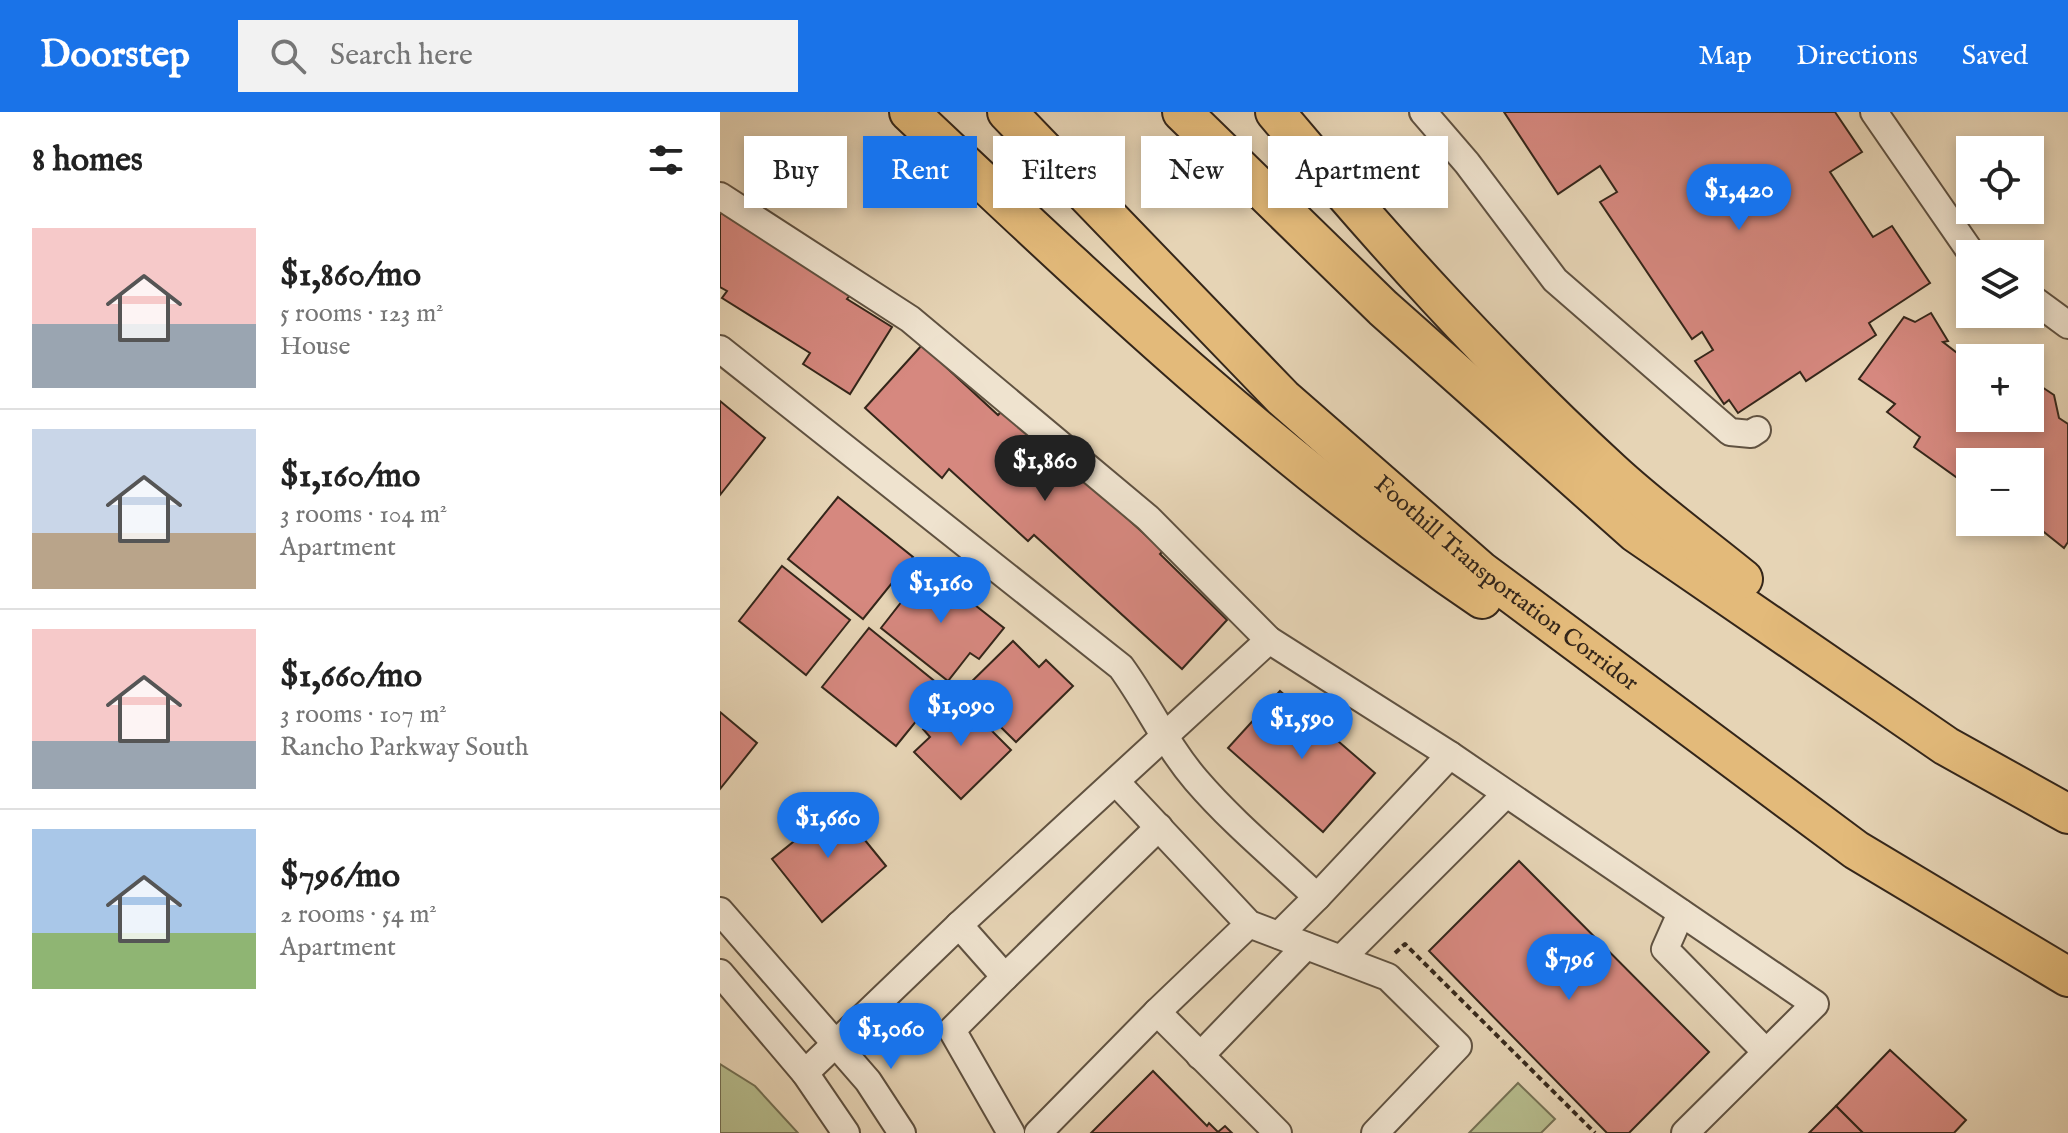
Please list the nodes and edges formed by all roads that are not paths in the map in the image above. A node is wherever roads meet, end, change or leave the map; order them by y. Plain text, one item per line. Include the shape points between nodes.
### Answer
1 (909, 112) edge
2 (1007, 112) edge
3 (1182, 112) edge
4 (1275, 112) edge
5 (1423, 112) edge
6 (1874, 112) edge
7 (720, 196) edge
8 (1962, 240) edge
9 (2044, 307) edge
10 (2068, 325) edge
11 (720, 349) edge
12 (1757, 430) dead end
13 (1269, 640) junction
14 (1164, 740) junction
15 (1946, 746) junction
16 (1450, 755) junction
17 (1117, 783) junction
18 (1506, 794) junction
19 (2068, 814) edge
20 (1159, 827) junction
21 (1856, 850) junction
22 (1317, 897) junction
23 (720, 911) edge
24 (1681, 913) junction
25 (1249, 924) junction
26 (959, 925) junction
27 (1279, 935) junction
28 (1306, 946) junction
29 (1341, 959) junction
30 (720, 973) edge
31 (1005, 977) junction
32 (2068, 977) edge
33 (1157, 1012) junction
34 (834, 1043) junction
35 (1766, 1052) junction
36 (1200, 1056) junction
37 (805, 1073) junction
38 (846, 1133) edge
39 (902, 1133) edge
40 (1011, 1133) edge
41 (1038, 1133) edge
42 (1278, 1133) edge
43 (1375, 1133) edge
44 (1685, 1133) edge

1 - 21 highway via 1122,312 1388,532
2 - 21 highway, Foothill Transportation Corridor via 1283,398 1457,551
3 - 15 highway via 1383,308 1636,533
4 - 15 highway via 1413,272 1612,472
5 - 12 street via 1555,280 1730,432
6 - 8 street
7 - 13 street via 910,319 1148,518
9 - 10 street
11 - 14 street via 1121,667 1150,708
13 - 14 street
13 - 16 street
14 - 17 street
14 - 22 street via 1198,782
15 - 19 highway
16 - 18 street
16 - 22 street
17 - 20 street
17 - 26 street
18 - 24 street
18 - 29 street
20 - 25 street
20 - 31 street
21 - 32 highway, Foothill Transportation Corridor
22 - 27 street
23 - 34 street
24 - 35 street via 1665,949
24 - 35 street via 1815,1004
25 - 27 street
25 - 33 street
26 - 31 street
26 - 34 street
27 - 28 street
28 - 29 street
28 - 36 street
29 - 43 street via 1388,977 1458,1046
30 - 37 street
31 - 40 street via 952,1030
33 - 36 street
33 - 41 street
34 - 37 street
34 - 39 street via 868,1081
35 - 44 street
36 - 42 street
37 - 38 street

